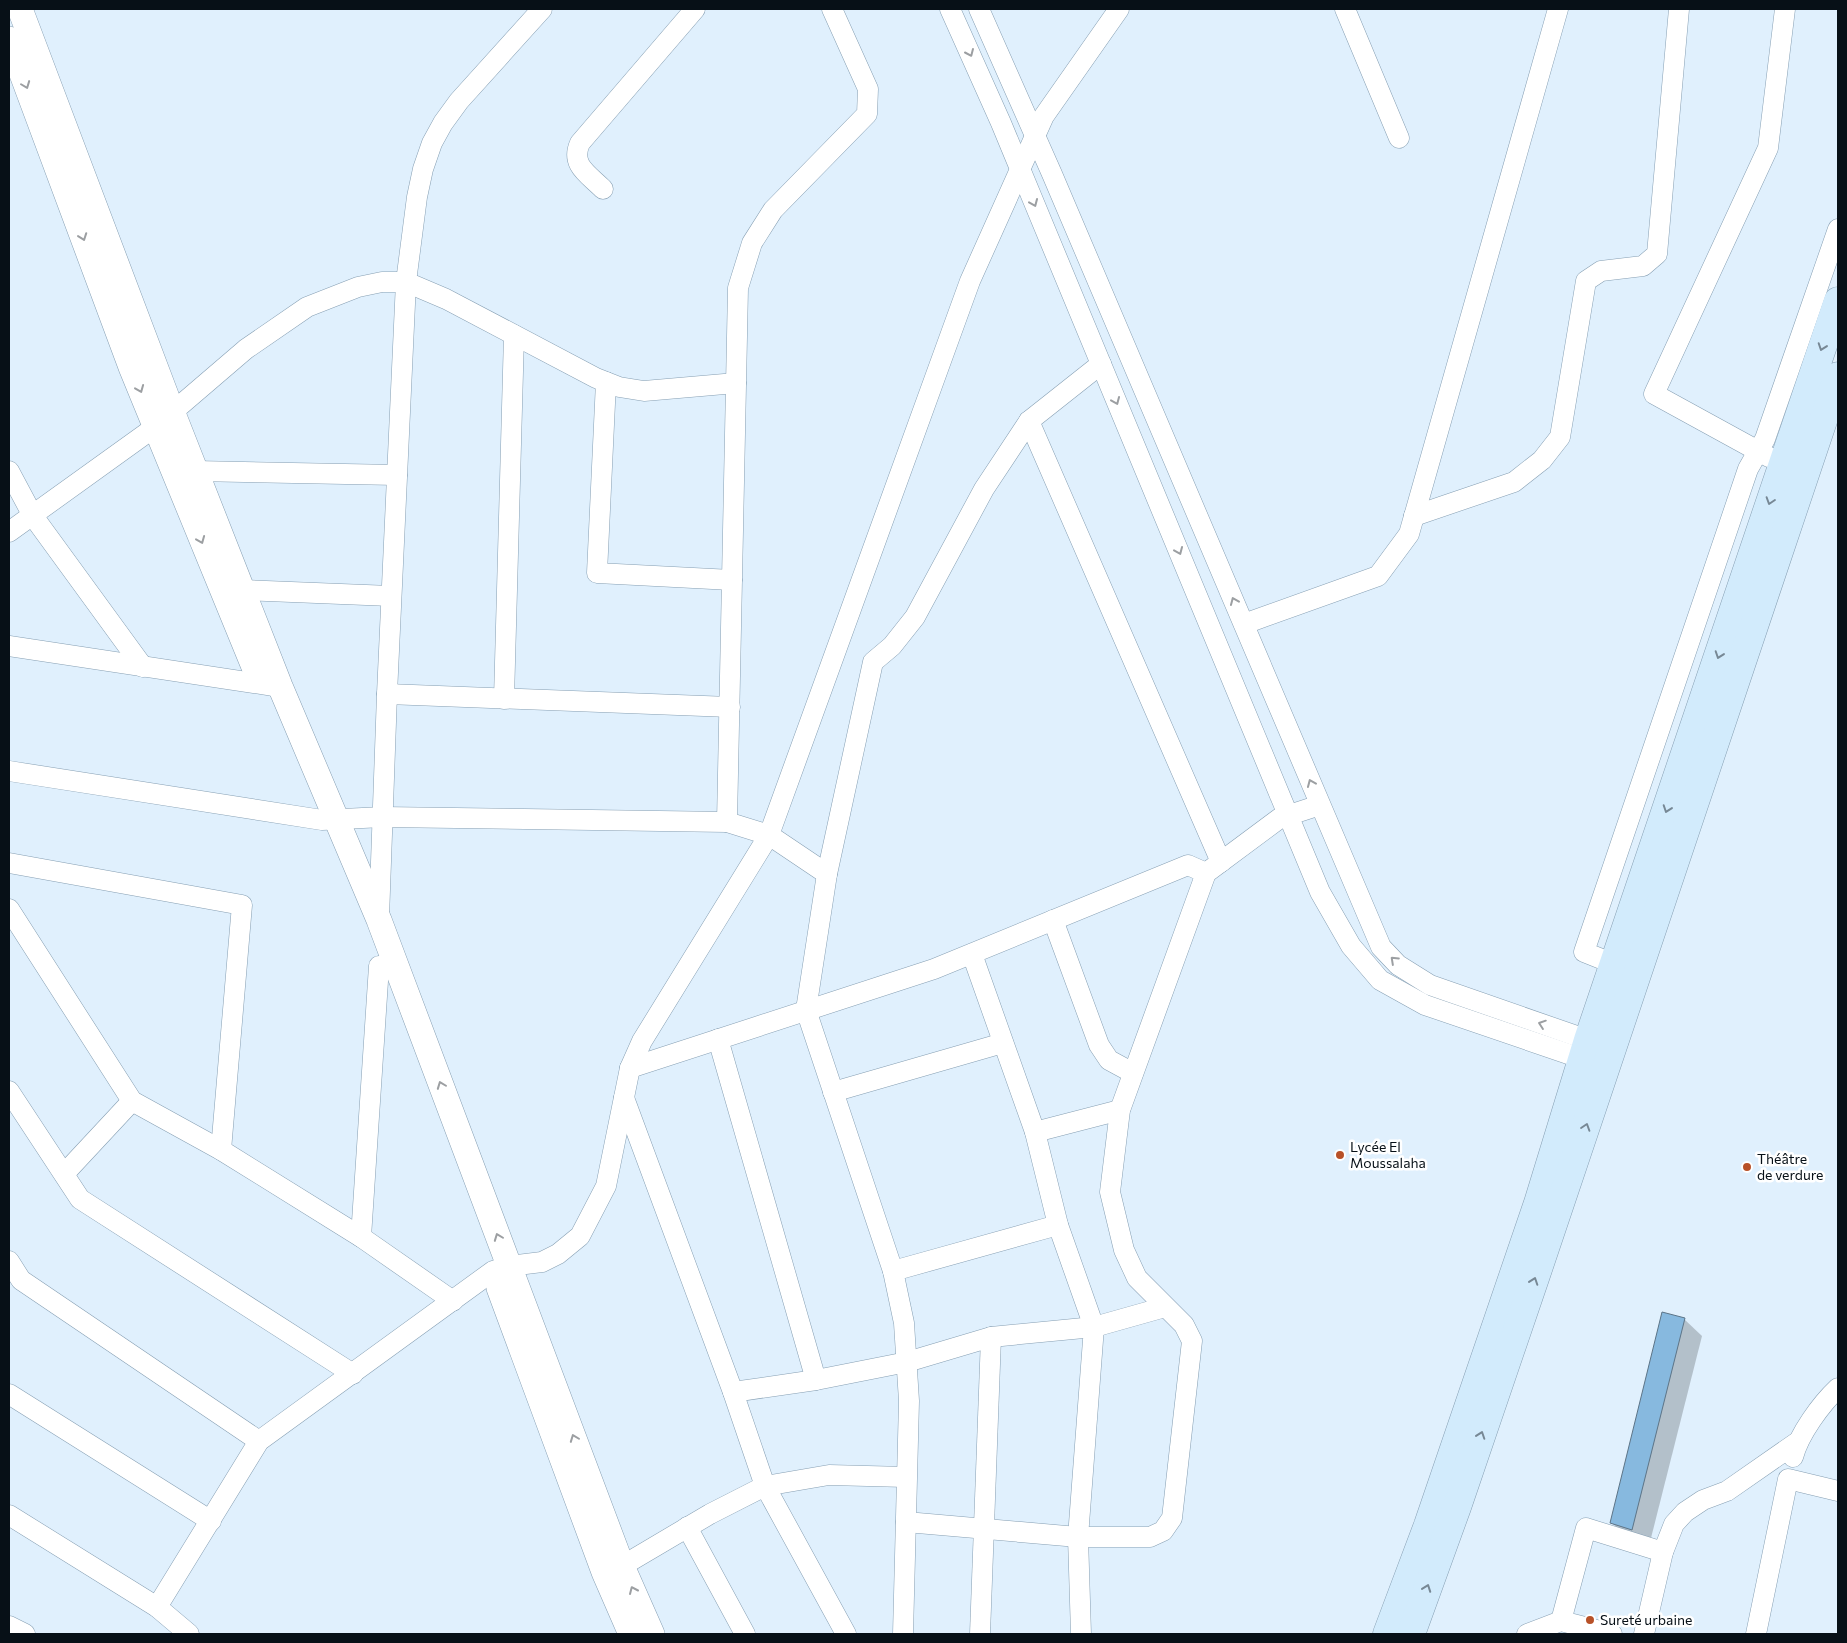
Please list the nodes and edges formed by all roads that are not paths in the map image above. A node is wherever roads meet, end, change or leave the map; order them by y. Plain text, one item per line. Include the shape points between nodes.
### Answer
1 (20, 9) edge
2 (542, 9) edge
3 (695, 9) edge
4 (832, 9) edge
5 (950, 9) edge
6 (979, 9) edge
7 (1119, 9) edge
8 (1345, 9) edge
9 (1558, 9) edge
10 (1679, 9) edge
11 (1785, 9) edge
12 (524, 16) edge
13 (9, 39) edge
14 (1035, 136) junction
15 (1399, 138) dead end
16 (1020, 169) junction
17 (603, 189) dead end
18 (1838, 229) edge
19 (406, 282) junction
20 (1838, 301) edge
21 (514, 335) junction
22 (1101, 364) junction
23 (1838, 376) edge
24 (606, 382) junction
25 (736, 383) junction
26 (164, 419) junction
27 (1029, 421) junction
28 (1758, 451) junction
29 (1782, 464) junction
30 (9, 471) edge
31 (195, 471) junction
32 (397, 475) junction
33 (33, 516) junction
34 (1414, 516) junction
35 (9, 532) edge
36 (732, 580) junction
37 (242, 590) junction
38 (391, 596) junction
39 (1244, 624) junction
40 (9, 646) edge
41 (143, 667) junction
42 (271, 686) junction
43 (387, 694) junction
44 (504, 699) junction
45 (730, 707) junction
46 (9, 771) edge
47 (1320, 805) junction
48 (1288, 816) junction
49 (383, 817) junction
50 (329, 820) junction
51 (727, 822) junction
52 (769, 835) junction
53 (9, 863) edge
54 (1214, 867) junction
55 (827, 874) junction
56 (9, 909) edge
57 (379, 920) junction
58 (1053, 920) junction
59 (972, 954) junction
60 (1614, 964) junction
61 (379, 966) junction
62 (806, 1010) junction
63 (718, 1039) junction
64 (1003, 1043) junction
65 (1585, 1050) junction
66 (630, 1068) junction
67 (1133, 1073) junction
68 (9, 1091) edge
69 (832, 1092) junction
70 (624, 1098) junction
71 (132, 1101) junction
72 (1120, 1110) junction
73 (1035, 1132) junction
74 (221, 1150) junction
75 (64, 1174) junction
76 (1058, 1225) junction
77 (362, 1236) junction
78 (9, 1261) edge
79 (501, 1269) junction
80 (894, 1271) junction
81 (453, 1301) junction
82 (1165, 1307) junction
83 (1094, 1327) junction
84 (991, 1337) junction
85 (907, 1362) junction
86 (353, 1374) junction
87 (816, 1380) junction
88 (1838, 1388) edge
89 (733, 1392) junction
90 (9, 1394) edge
91 (1831, 1410) edge
92 (259, 1441) junction
93 (1796, 1444) junction
94 (906, 1477) junction
95 (1788, 1479) junction
96 (765, 1486) junction
97 (1838, 1491) edge
98 (9, 1515) edge
99 (211, 1521) junction
100 (906, 1522) junction
101 (687, 1527) junction
102 (984, 1528) junction
103 (1078, 1537) junction
104 (1663, 1552) junction
105 (613, 1569) junction
106 (156, 1607) junction
107 (1561, 1621) junction
108 (9, 1626) edge
109 (25, 1634) edge
110 (189, 1634) edge
111 (630, 1634) edge
112 (652, 1634) edge
113 (745, 1634) edge
114 (846, 1634) edge
115 (903, 1634) edge
116 (980, 1634) edge
117 (1081, 1634) edge
118 (1387, 1634) edge
119 (1411, 1634) edge
120 (1527, 1634) edge
121 (1612, 1634) edge
122 (1644, 1634) edge
123 (1756, 1634) edge

1 - 26 street
2 - 12 street
3 - 17 street via 580,143 576,152 578,164
4 - 25 street via 868,89 867,114 773,210 752,243 738,288
5 -> 16 street
6 - 14 street
7 - 14 street via 1044,116
8 - 15 street
9 - 34 street
10 - 34 street via 1657,254 1643,266 1601,271 1586,280 1560,437 1542,460 1514,482
11 - 28 street via 1768,148 1654,394
12 - 19 street via 443,123 432,143 416,197
13 -> 26 street via 131,367
14 - 16 street
39 -> 14 street
16 -> 22 street
16 - 52 street via 970,281
18 - 28 street via 1765,439
19 - 21 street via 446,298
19 - 26 street via 358,287 307,306 246,349
19 - 32 street
20 -> 29 main road
21 - 24 street
21 - 44 street
22 - 27 street
22 -> 48 street
119 -> 23 main road via 1533,1284
24 - 25 street via 644,391
24 - 36 street via 597,573
25 - 36 street
26 - 31 street
26 - 33 street
26 -> 42 street
27 - 54 street
27 - 55 street via 984,489 915,617 892,646 873,662
28 - 29 street
28 - 60 street via 1748,469 1584,952
29 -> 60 main road
30 - 33 street
31 - 32 street
31 - 37 street
32 - 38 street
33 - 35 street
33 - 41 street
34 - 39 street via 1409,534 1378,576
36 - 45 street
37 - 38 street
37 - 42 street
38 - 43 street
47 -> 39 street
40 - 41 street
41 - 42 street
42 - 50 street
43 - 44 street
43 - 49 street
44 - 45 street
45 - 51 street
46 - 50 street
47 - 48 street
65 -> 47 street via 1430,985 1398,964 1380,947
48 - 54 street via 1280,818
48 - 65 street via 1320,892 1351,946 1380,980 1425,1005
49 - 50 street
49 - 51 street
49 - 57 street
50 - 57 street
50 - 61 street via 338,856
51 - 52 street
52 - 55 street
52 - 66 street via 657,1014
53 - 74 street via 242,905
54 - 58 street via 1188,865
54 - 67 street
55 - 62 street
56 - 71 street
79 -> 57 street
58 - 59 street
58 - 67 street via 1099,1045 1109,1060
59 - 62 street
59 - 64 street
60 - 65 main road
61 - 77 street
61 - 79 street
62 - 63 street
62 - 69 street
63 - 66 street
63 - 87 street
64 - 69 street
64 - 73 street
65 - 118 main road via 1538,1203 1428,1525
66 - 70 street
67 - 72 street
68 - 75 street
69 - 80 street
70 - 79 street via 606,1186 580,1236 542,1262
70 - 89 street
71 - 74 street
71 - 75 street
72 - 73 street
72 - 82 street via 1110,1192 1124,1250 1137,1278
73 - 76 street
74 - 77 street
75 - 86 street via 80,1199
76 - 80 street
76 - 83 street
77 - 81 street
78 - 92 street via 21,1280
79 - 81 street
79 - 105 street
80 - 85 street via 904,1323
81 - 86 street
82 - 83 street
82 - 103 street via 1184,1325 1192,1341 1172,1518 1163,1531 1150,1537
83 - 84 street
83 - 103 street
84 - 85 street
84 - 102 street
85 - 87 street
85 - 94 street
86 - 92 street
87 - 89 street
88 - 91 street
89 - 96 street
90 - 99 street
91 - 93 street
92 - 99 street
93 - 95 street
93 - 104 street via 1727,1491 1703,1500 1685,1512 1674,1524
94 - 96 street via 829,1475
94 - 100 street
95 - 97 street
95 - 123 street
96 - 101 street
96 - 114 street
98 - 106 street
99 - 106 street
100 - 102 street
100 - 115 street
101 - 105 street
101 - 113 street
102 - 103 street
102 - 116 street
103 - 117 street
104 - 107 street via 1586,1528
104 - 122 street
105 - 111 street
112 -> 105 street
106 - 110 street
107 - 120 street
107 - 121 street
108 - 109 street

